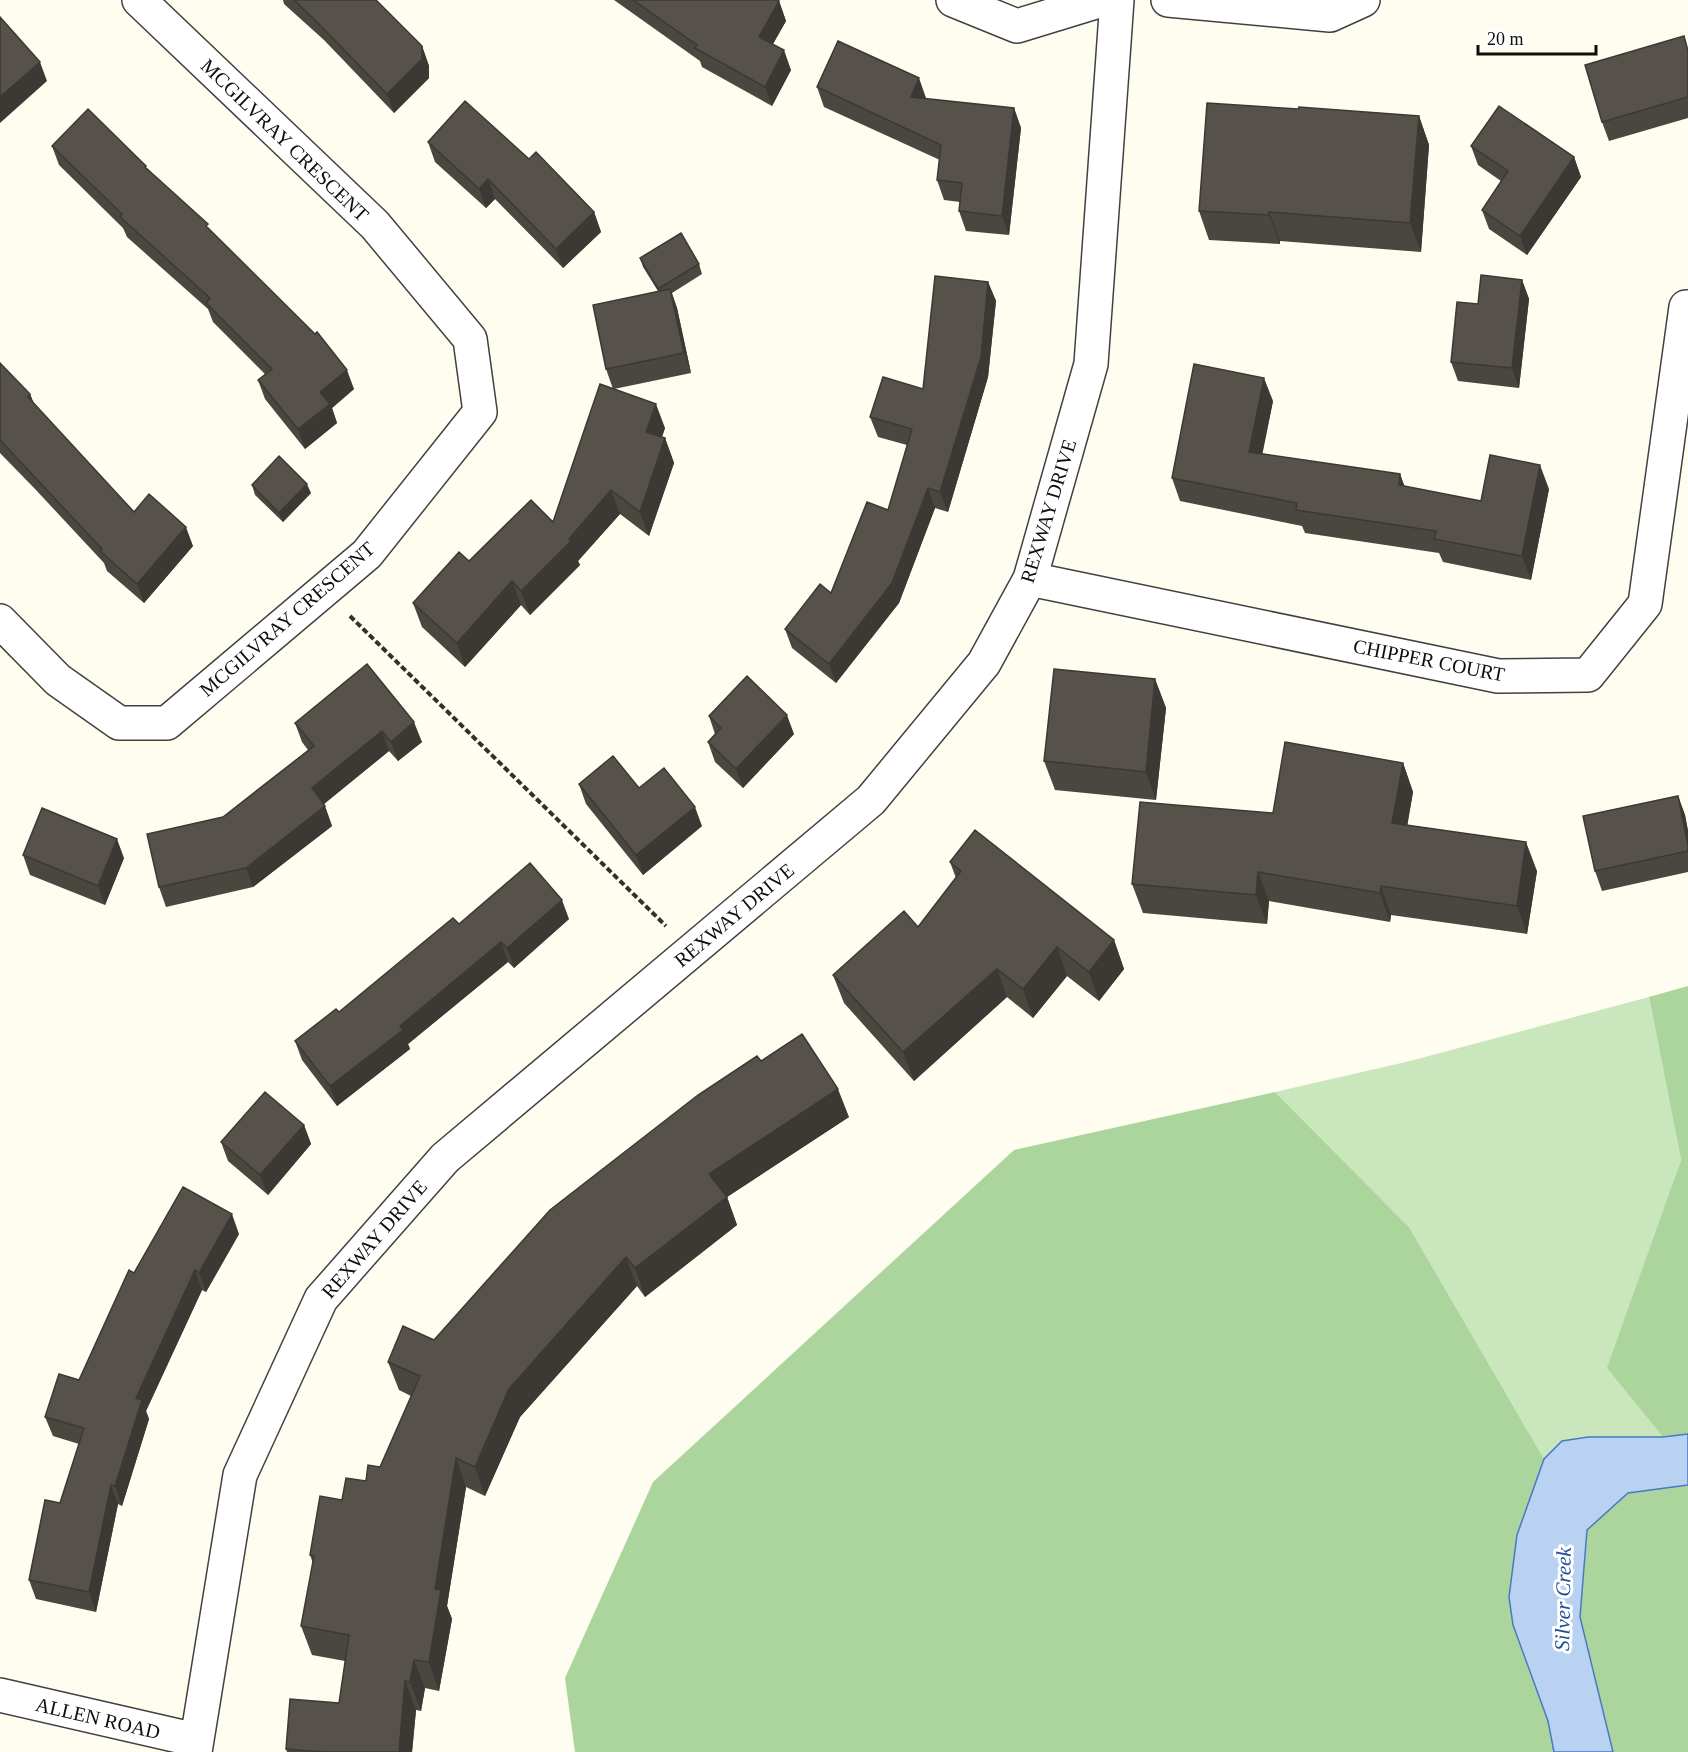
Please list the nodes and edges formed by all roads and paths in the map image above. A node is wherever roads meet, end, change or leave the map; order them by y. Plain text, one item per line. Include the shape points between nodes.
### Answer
1 (139, 0) edge
2 (953, 0) edge
3 (1102, 0) edge
4 (1117, 0) edge
5 (1168, 0) edge
6 (1363, 0) edge
7 (1686, 308) dead end
8 (1030, 579) junction
9 (324, 591) junction
10 (0, 621) edge
11 (691, 951) junction
12 (0, 1695) edge
13 (195, 1746) edge

1 - 9 street, MCGILVRAY CRESCENT via 375,225 470,339 480,412 367,554
2 - 3 street via 1017,26
4 - 8 street, REXWAY DRIVE via 1091,364
5 - 6 street via 1330,15
7 - 8 street, CHIPPER COURT via 1645,604 1588,675 1498,676
8 - 11 street, REXWAY DRIVE via 984,663 871,800
9 - 10 street, MCGILVRAY CRESCENT via 167,723 119,723 58,680
9 - 11 path
11 - 13 street, REXWAY DRIVE via 445,1158 321,1299 240,1475
12 - 13 street, ALLEN ROAD

